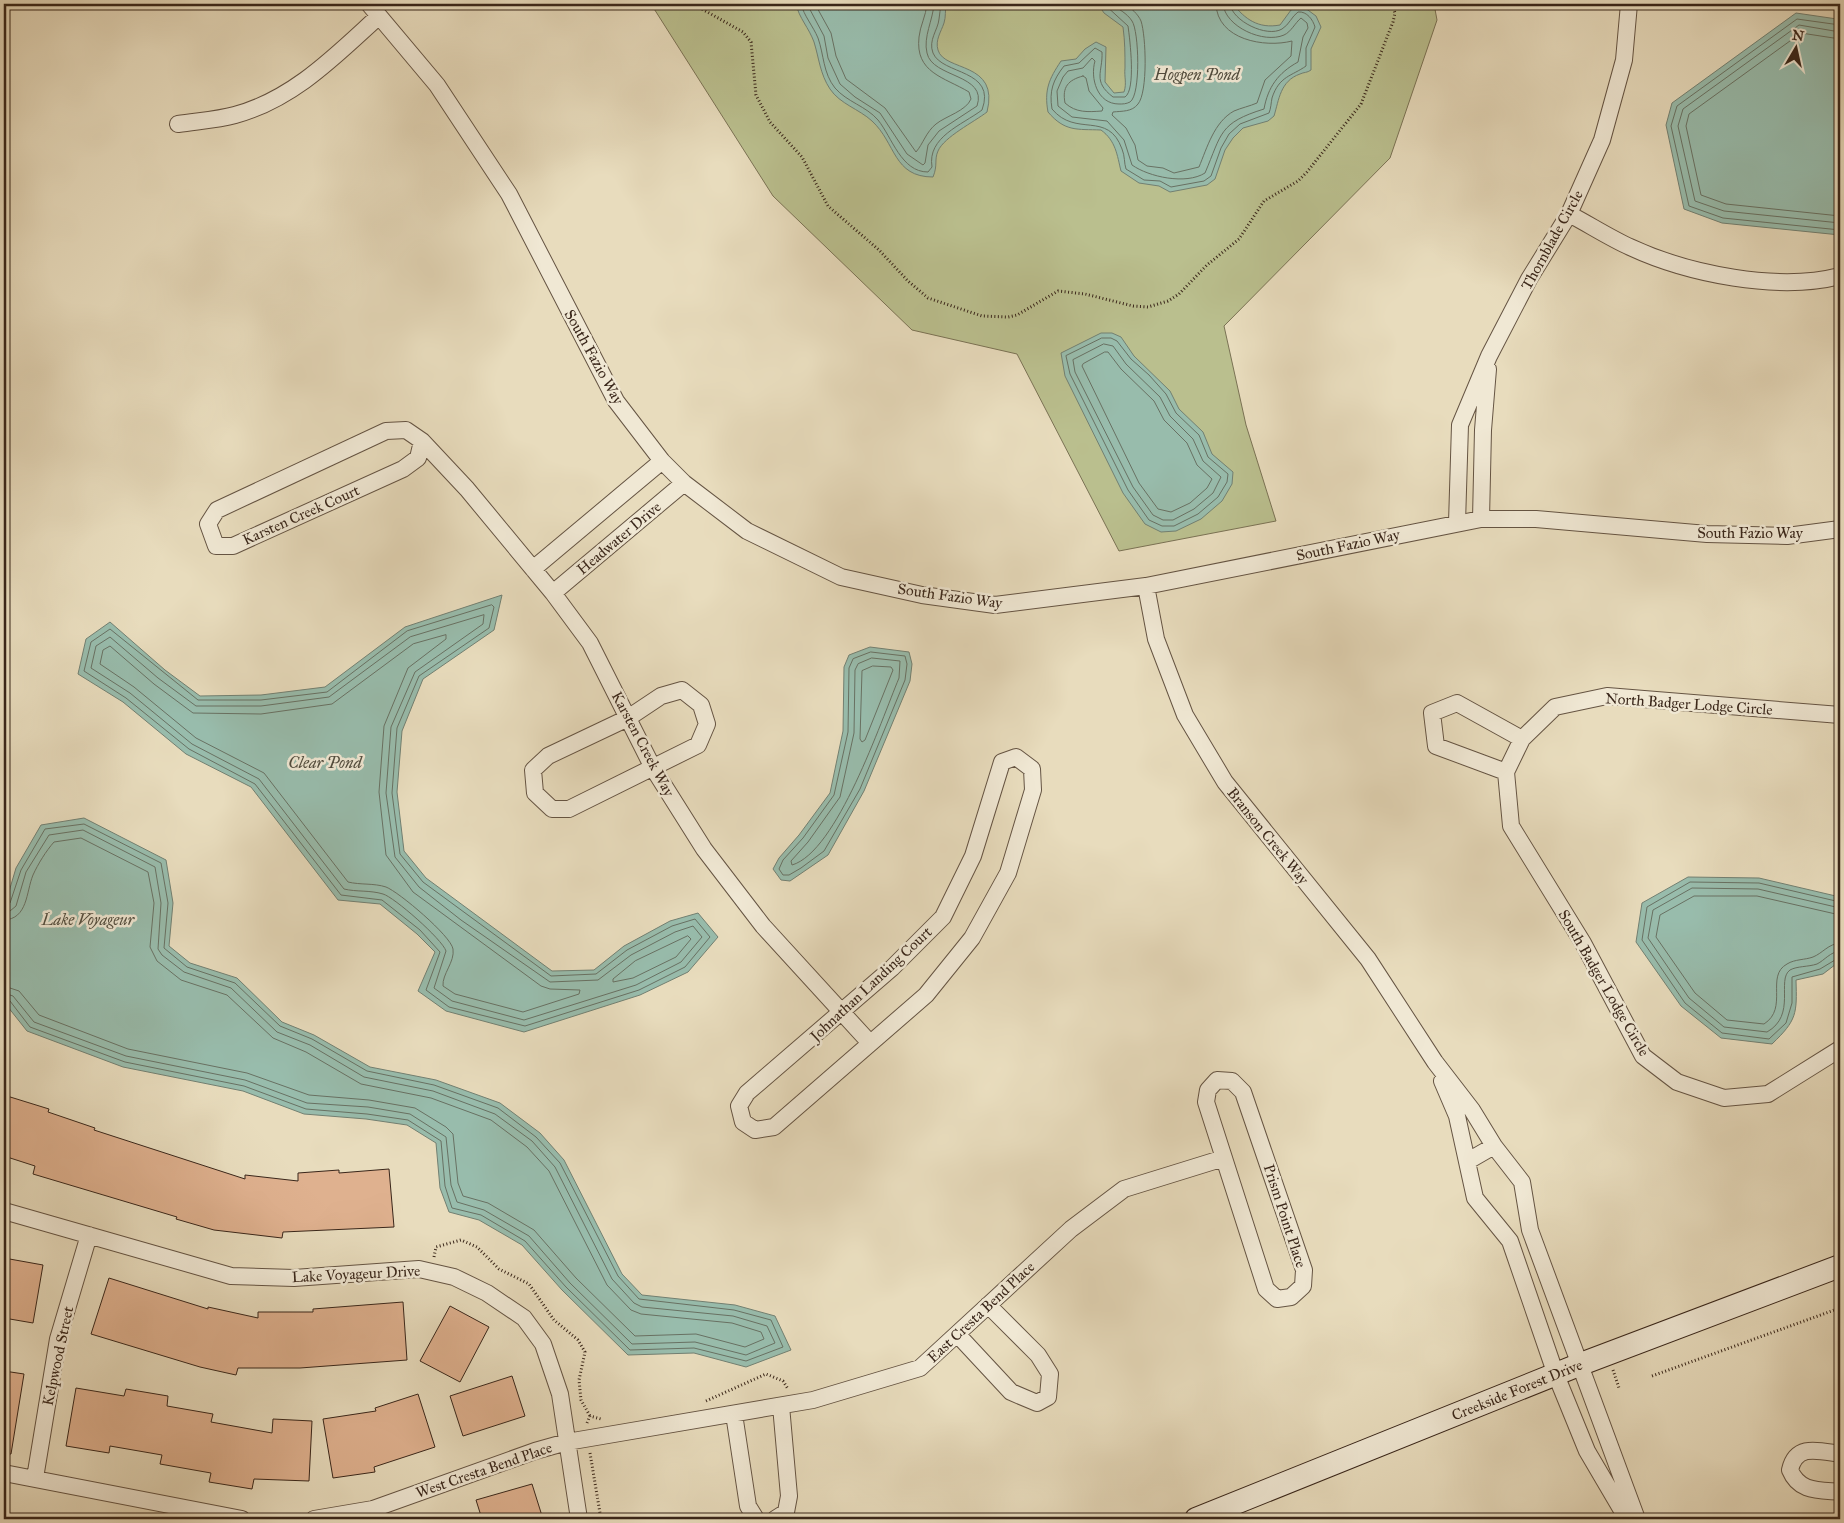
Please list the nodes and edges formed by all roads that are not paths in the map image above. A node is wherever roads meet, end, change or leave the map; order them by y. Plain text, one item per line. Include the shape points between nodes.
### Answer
1 (1629, 4) edge
2 (374, 10) edge
3 (178, 124) dead end
4 (1570, 214) junction
5 (1840, 276) edge
6 (1490, 356) junction
7 (422, 441) junction
8 (662, 461) junction
9 (684, 483) junction
10 (1481, 520) junction
11 (1457, 523) junction
12 (1840, 529) edge
13 (533, 569) junction
14 (1146, 586) junction
15 (553, 593) junction
16 (1840, 714) edge
17 (628, 718) junction
18 (1522, 738) junction
19 (653, 768) junction
20 (1506, 772) junction
21 (842, 1013) junction
22 (870, 1043) junction
23 (1840, 1049) edge
24 (1435, 1062) junction
25 (1494, 1146) junction
26 (1224, 1158) junction
27 (1468, 1161) junction
28 (4, 1210) edge
29 (1530, 1230) junction
30 (89, 1235) junction
31 (1510, 1241) junction
32 (1840, 1266) edge
33 (988, 1305) junction
34 (957, 1334) junction
35 (1581, 1364) junction
36 (1556, 1375) junction
37 (780, 1406) junction
38 (734, 1414) junction
39 (568, 1442) junction
40 (1840, 1454) edge
41 (4, 1473) edge
42 (35, 1478) junction
43 (1840, 1492) edge
44 (242, 1519) edge
45 (314, 1519) edge
46 (579, 1519) edge
47 (756, 1519) edge
48 (775, 1519) edge
49 (1196, 1519) edge
50 (1627, 1519) edge
51 (1638, 1519) edge

1 - 4 street, Thornblade Circle via 1624,60 1602,140
2 - 3 street via 300,86 235,115
2 - 8 street, South Fazio Way via 437,85 509,194 616,401
4 - 5 street via 1631,248 1702,272 1767,282
4 - 6 street, Thornblade Circle via 1529,280
6 - 10 street, Thornblade Circle via 1483,430
6 - 11 street, Thornblade Circle via 1460,425
7 - 7 street, Karsten Creek Court via 406,430 386,430 217,510 208,524 216,546 232,546 403,469 418,458
7 - 13 street, Karsten Creek Way via 467,489
8 - 9 street, South Fazio Way
8 - 13 street, Headwater Drive
9 - 14 street, South Fazio Way via 748,531 841,577 922,595 995,605
9 - 15 street, Headwater Drive
10 - 11 street, South Fazio Way
10 - 12 street, South Fazio Way via 1536,519 1707,534 1787,536
11 - 14 street, South Fazio Way
13 - 15 street, Karsten Creek Way
14 - 24 street, Branson Creek Way via 1156,638 1185,715 1220,774 1368,959
15 - 17 street, Karsten Creek Way via 590,643
16 - 18 street, North Badger Lodge Circle via 1607,696 1555,707
17 - 19 street, Karsten Creek Way
17 - 19 street via 660,696 682,690 701,705 707,724 698,745
17 - 19 street via 548,756 533,770 535,793 552,809 569,809
18 - 20 street, North Badger Lodge Circle
18 - 20 street via 1457,703 1432,713 1436,746
19 - 21 street, Karsten Creek Way via 704,849 763,926
20 - 23 street, South Badger Lodge Circle via 1511,826 1583,943 1643,1056 1677,1082 1724,1098 1768,1094
21 - 22 street, Karsten Creek Way
21 - 22 street, Johnathan Landing Court via 747,1093 739,1106 743,1122 755,1130 774,1127
21 - 22 street, Johnathan Landing Court via 943,917 973,856 1002,762 1016,757 1032,769 1033,790 1008,873 972,938 926,995
24 - 25 street, Branson Creek Way via 1472,1110
24 - 27 street, Branson Creek Way via 1457,1116
25 - 27 street
25 - 29 street, Branson Creek Way via 1522,1182
26 - 26 street, Prism Point Place via 1266,1290 1277,1299 1290,1297 1303,1286 1301,1260 1243,1092 1232,1081 1218,1080 1208,1090 1206,1102
26 - 33 street, East Cresta Bend Place via 1124,1189 1071,1229
27 - 31 street, Branson Creek Way via 1475,1198
28 - 30 street, Lake Voyageur Drive
29 - 31 street
29 - 35 street, Branson Creek Way
30 - 39 street, Lake Voyageur Drive via 231,1276 294,1278 419,1269 454,1277 487,1293 524,1318 543,1344 560,1394
30 - 42 street, Kelpwood Street via 58,1340
31 - 36 street, Branson Creek Way
32 - 35 main road, Creekside Forest Drive
33 - 34 street, East Cresta Bend Place
33 - 34 street via 1038,1355 1050,1374 1048,1397 1037,1403 1012,1392
34 - 37 street, East Cresta Bend Place via 920,1368 813,1400
35 - 36 main road, Creekside Forest Drive
35 - 51 street, Branson Creek Way
36 - 49 main road, Creekside Forest Drive
36 - 50 street, Branson Creek Way via 1587,1451
37 - 38 street, East Cresta Bend Place
37 - 48 street via 789,1496 786,1512
38 - 39 street, East Cresta Bend Place
38 - 47 street via 748,1506
39 - 45 street, West Cresta Bend Place via 373,1509
39 - 46 street, Lake Voyageur Drive
40 - 43 street via 1812,1450 1800,1453 1792,1459 1790,1470 1799,1485 1808,1489
41 - 42 street
42 - 44 street

